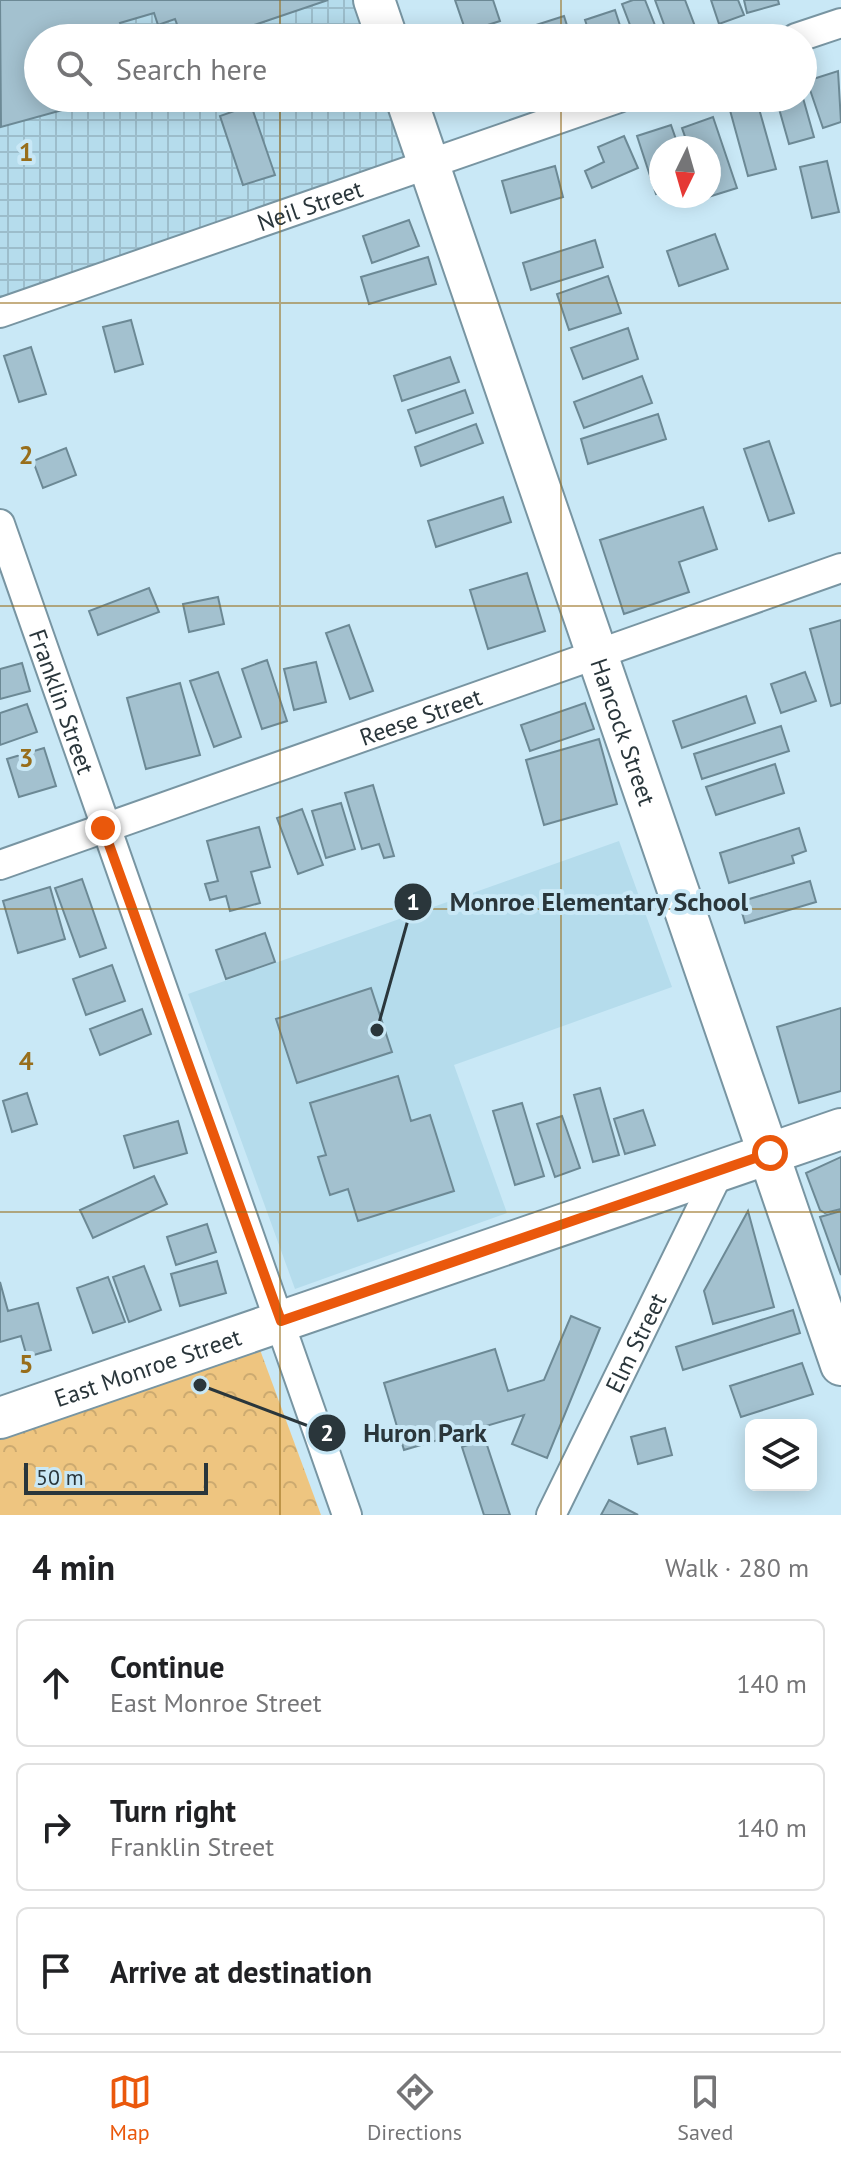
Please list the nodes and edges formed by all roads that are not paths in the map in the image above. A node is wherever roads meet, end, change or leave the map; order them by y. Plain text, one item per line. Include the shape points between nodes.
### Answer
1 (374, 0) edge
2 (841, 23) edge
3 (382, 24) edge
4 (817, 31) edge
5 (411, 112) edge
6 (578, 112) edge
7 (427, 163) junction
8 (0, 313) edge
9 (0, 524) edge
10 (841, 568) edge
11 (595, 654) junction
12 (103, 828) junction
13 (0, 865) edge
14 (841, 1129) edge
15 (770, 1153) junction
16 (720, 1170) junction
17 (281, 1321) junction
18 (841, 1365) edge
19 (0, 1418) edge
20 (347, 1515) edge
21 (551, 1515) edge

1 - 3 street
2 - 4 street
5 - 7 street, Hancock Street
6 - 7 street, Neil Street
7 - 8 street, Neil Street
7 - 11 street, Hancock Street
9 - 12 street, Franklin Street
10 - 11 street, Reese Street
11 - 12 street, Reese Street
11 - 15 street, Hancock Street
12 - 13 street, Reese Street
12 - 17 street, Franklin Street
14 - 15 street, East Monroe Street
15 - 16 street, East Monroe Street
15 - 18 street, Hancock Street
16 - 17 street, East Monroe Street
16 - 21 street, Elm Street
17 - 19 street, East Monroe Street
17 - 20 street, Franklin Street

